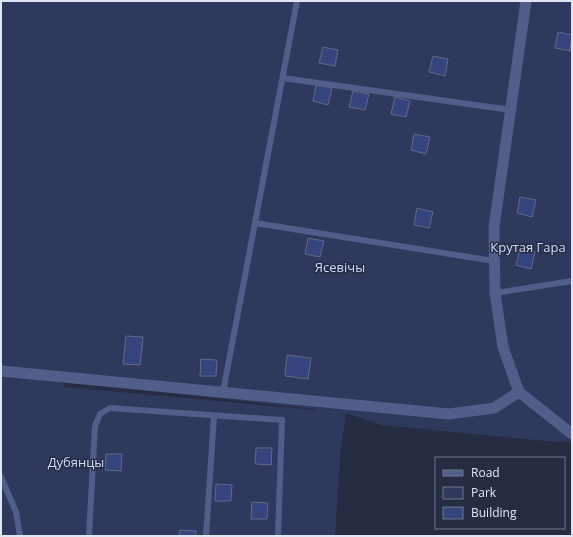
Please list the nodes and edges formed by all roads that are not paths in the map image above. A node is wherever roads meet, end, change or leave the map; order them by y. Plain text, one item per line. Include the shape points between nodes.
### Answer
1 (297, 1) edge
2 (526, 1) edge
3 (283, 78) junction
4 (510, 110) junction
5 (255, 223) junction
6 (494, 262) junction
7 (572, 281) edge
8 (495, 293) junction
9 (1, 371) edge
10 (223, 392) junction
11 (519, 392) junction
12 (214, 416) junction
13 (572, 434) edge
14 (1, 477) edge
15 (20, 536) edge
16 (89, 536) edge
17 (206, 536) edge
18 (278, 536) edge

1 - 3 lane
2 - 4 street
3 - 4 lane
3 - 5 lane
4 - 6 street via 494,227
5 - 6 lane
5 - 10 lane
6 - 8 street
7 - 8 lane
8 - 11 street via 503,347
9 - 10 street
10 - 11 street via 449,414 494,408
11 - 13 street
12 - 16 lane via 110,408 100,414 95,426
12 - 17 lane
12 - 18 lane via 282,420
14 - 15 lane via 16,512

